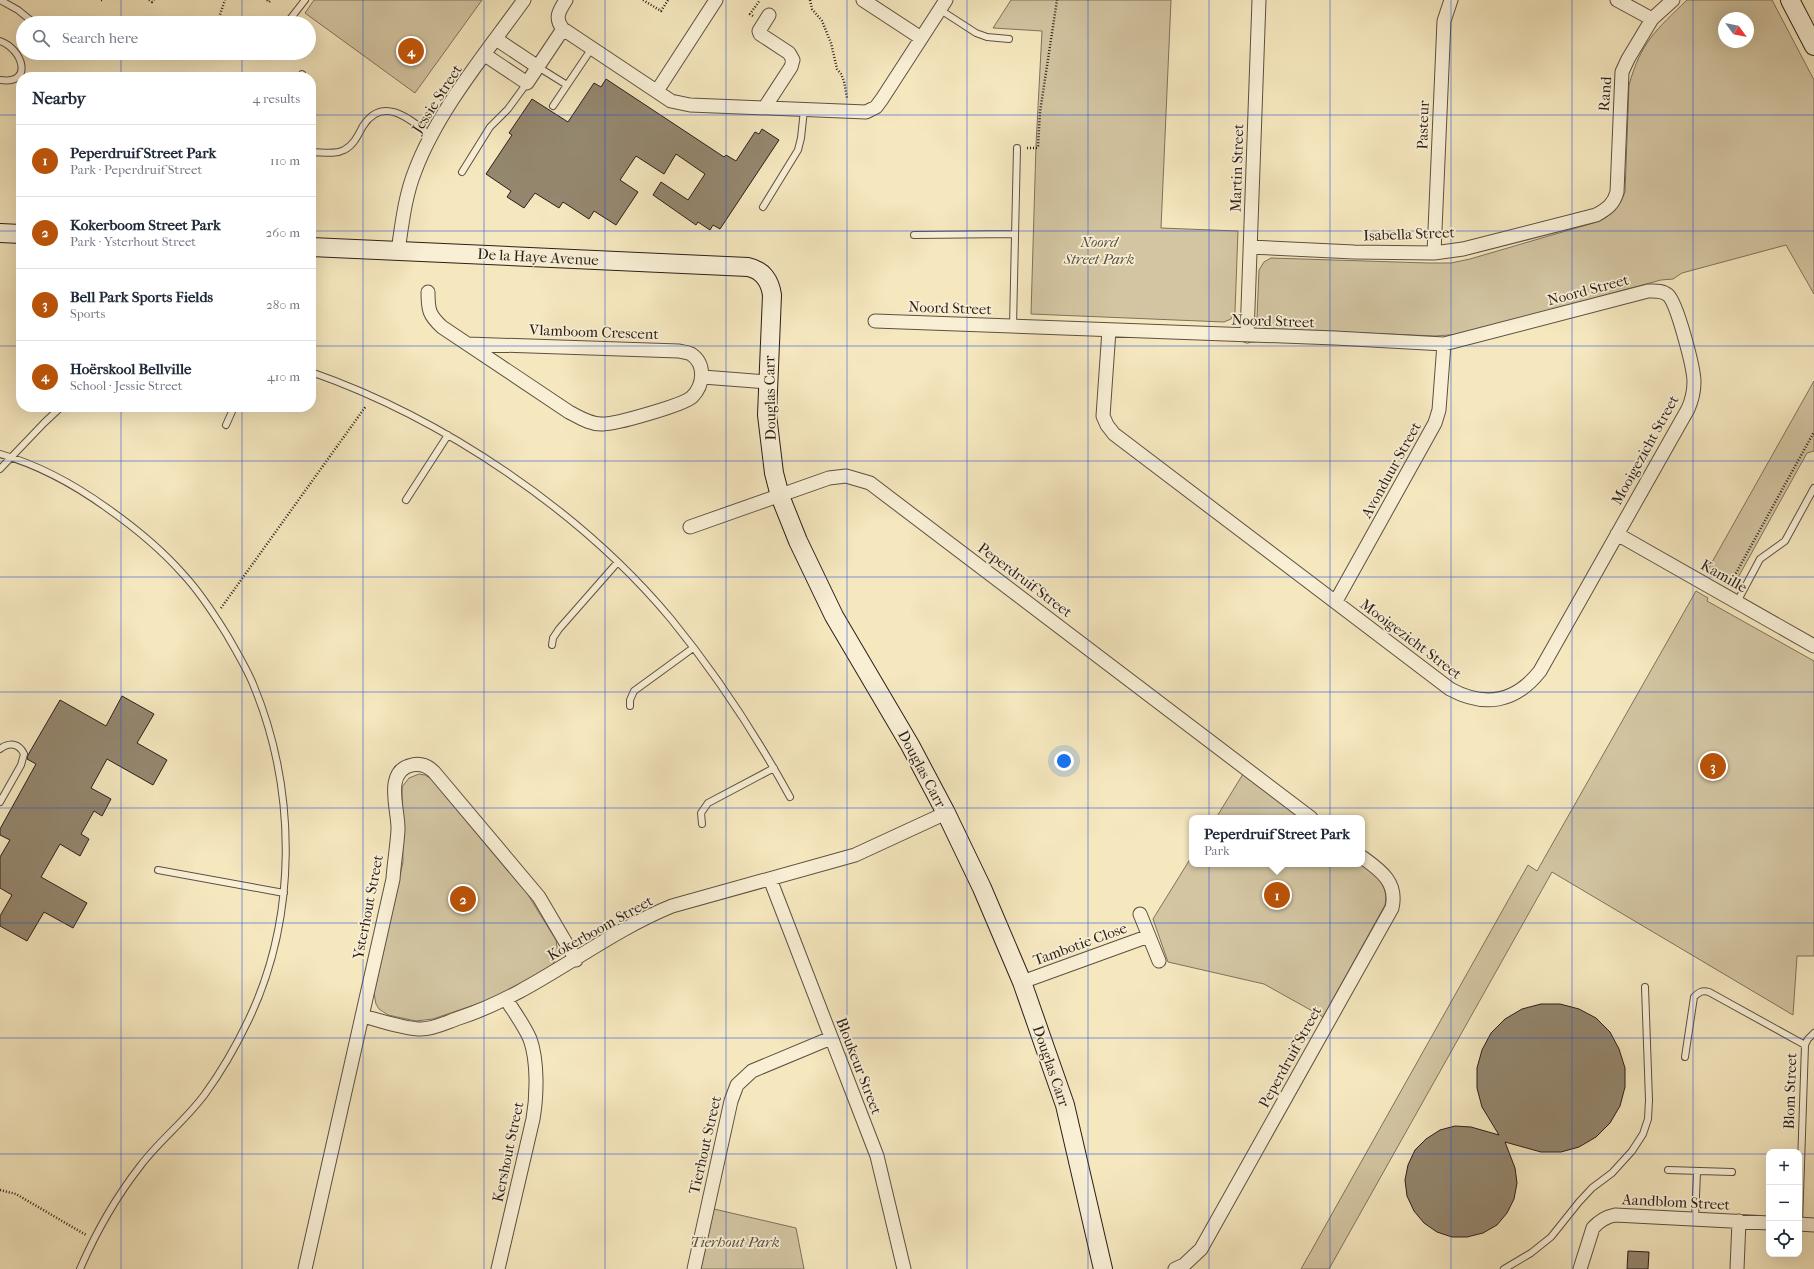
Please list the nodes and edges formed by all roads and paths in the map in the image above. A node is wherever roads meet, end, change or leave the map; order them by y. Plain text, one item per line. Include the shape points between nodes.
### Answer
1 (0, 0) edge
2 (149, 0) edge
3 (154, 0) edge
4 (225, 0) edge
5 (267, 0) edge
6 (271, 0) edge
7 (305, 0) edge
8 (524, 0) edge
9 (566, 0) edge
10 (643, 0) edge
11 (668, 0) edge
12 (716, 0) edge
13 (810, 0) edge
14 (863, 0) edge
15 (1057, 0) edge
16 (1259, 0) edge
17 (1451, 0) edge
18 (1617, 0) edge
19 (1673, 0) edge
20 (1790, 0) edge
21 (943, 5) edge
22 (769, 15) dead end
23 (25, 16) edge
24 (219, 16) edge
25 (292, 16) edge
26 (1652, 19) junction
27 (563, 29) junction
28 (921, 38) junction
29 (496, 39) junction
30 (1009, 39) dead end
31 (0, 41) edge
32 (1814, 46) edge
33 (592, 48) junction
34 (514, 51) junction
35 (16, 53) edge
36 (485, 55) junction
37 (21, 60) edge
38 (503, 67) junction
39 (538, 67) junction
40 (21, 72) edge
41 (16, 77) edge
42 (0, 80) edge
43 (527, 83) junction
44 (567, 85) junction
45 (657, 91) junction
46 (553, 106) dead end
47 (765, 107) junction
48 (804, 110) junction
49 (848, 112) junction
50 (430, 135) junction
51 (1017, 148) joint
52 (316, 152) edge
53 (462, 172) dead end
54 (1611, 206) joint
55 (763, 207) dead end
56 (0, 234) edge
57 (16, 234) edge
58 (1015, 234) junction
59 (914, 235) dead end
60 (316, 247) edge
61 (1250, 247) junction
62 (398, 251) junction
63 (1434, 253) junction
64 (764, 275) joint
65 (428, 292) dead end
66 (1664, 292) joint
67 (875, 321) dead end
68 (1013, 326) junction
69 (1109, 330) junction
70 (1247, 336) junction
71 (468, 344) junction
72 (1444, 344) junction
73 (316, 374) edge
74 (703, 377) junction
75 (768, 382) junction
76 (372, 397) junction
77 (56, 412) edge
78 (232, 412) edge
79 (226, 425) dead end
80 (1814, 432) edge
81 (448, 435) junction
82 (0, 454) edge
83 (11, 457) junction
84 (0, 469) edge
85 (1814, 488) edge
86 (780, 496) junction
87 (406, 500) dead end
88 (690, 528) dead end
89 (1618, 534) junction
90 (617, 563) junction
91 (1724, 594) junction
92 (1336, 602) junction
93 (1738, 602) junction
94 (215, 616) junction
95 (552, 645) dead end
96 (1814, 646) edge
97 (693, 648) junction
98 (630, 706) dead end
99 (0, 749) edge
100 (774, 768) junction
101 (790, 797) dead end
102 (0, 802) edge
103 (946, 813) junction
104 (1307, 815) edge
105 (702, 824) dead end
106 (1365, 859) edge
107 (158, 870) dead end
108 (770, 879) junction
109 (284, 893) junction
110 (1140, 914) dead end
111 (1149, 936) junction
112 (576, 960) junction
113 (1159, 961) dead end
114 (1022, 982) junction
115 (1644, 987) dead end
116 (506, 999) junction
117 (362, 1016) junction
118 (1814, 1033) edge
119 (831, 1038) junction
120 (1805, 1045) junction
121 (1685, 1058) dead end
122 (1668, 1170) dead end
123 (1697, 1172) junction
124 (1732, 1172) dead end
125 (0, 1190) edge
126 (1695, 1219) junction
127 (1739, 1221) junction
128 (1799, 1221) edge
129 (1766, 1223) edge
130 (1802, 1224) edge
131 (1814, 1225) edge
132 (92, 1239) junction
133 (80, 1269) edge
134 (304, 1269) edge
135 (498, 1269) edge
136 (694, 1269) edge
137 (904, 1269) edge
138 (1102, 1269) edge
139 (1175, 1269) edge
140 (1504, 1269) edge
141 (1580, 1269) edge
142 (1736, 1269) edge

1 - 23 lane
2 - 3 path
4 - 24 path
5 - 6 path
7 - 25 lane
8 - 29 street, Jessie Street
9 - 27 street via 557,18
10 - 11 path via 661,11
12 - 45 street
13 - 49 path via 812,9 824,25 831,43 836,69 844,81
14 - 28 street
15 - 51 path via 1040,112 1038,146
16 - 61 street, Martin Street
17 - 63 street, Pasteur via 1444,21
18 - 26 street
19 - 26 street, Rand
20 - 32 street
21 - 28 street
21 - 30 lane via 976,33
22 - 47 street via 759,32 789,53 793,60
26 - 54 street, Rand via 1622,72 1617,192
27 - 33 street
27 - 39 street
28 - 49 street via 876,107 866,112
29 - 34 street
29 - 36 street, Jessie Street
31 - 35 lane
33 - 44 lane
33 - 45 street
34 - 38 street
34 - 39 street
36 - 38 street
36 - 50 street, Jessie Street
37 - 40 lane
38 - 43 street
39 - 43 street
39 - 44 lane
41 - 42 lane
43 - 53 lane via 490,128
44 - 46 lane
45 - 47 street via 672,101 690,105
47 - 48 street
48 - 49 street
48 - 55 lane via 798,150
50 - 52 lane via 400,114 386,110 372,116 344,150 335,153
50 - 62 street, Jessie Street via 414,172 407,197
51 - 58 lane
54 - 63 street, Isabella Street via 1596,214 1463,249
56 - 57 street
58 - 59 lane
58 - 68 lane
60 - 62 street, De la Haye Avenue
61 - 63 street, Isabella Street
61 - 70 street, Martin Street
62 - 64 street, De la Haye Avenue via 748,267
64 - 75 street, Douglas Carr via 771,287 772,295
65 - 71 street via 429,311 433,319
66 - 72 street, Noord Street via 1648,291
66 - 89 street, Mooigezicht Street via 1675,307 1693,373 1693,392 1688,409
67 - 68 street, Noord Street
68 - 69 street, Noord Street
69 - 70 street, Noord Street
69 - 92 street, Mooigezicht Street via 1103,416 1114,434
70 - 72 street, Noord Street
71 - 74 street, Vlamboom Crescent via 679,351 694,357
71 - 74 street via 569,412 588,422 601,424 678,404 691,398 699,389
72 - 92 street, Avonduur Street via 1439,410 1435,423
73 - 76 lane
74 - 75 street
75 - 86 street, Douglas Carr via 769,439
76 - 81 lane
76 - 94 path
77 - 83 lane
78 - 79 lane
80 - 91 path
81 - 87 lane
81 - 90 lane via 535,493
82 - 83 lane
83 - 84 lane
83 - 94 lane via 54,475 124,520 184,574
85 - 93 lane via 1785,541 1760,559
86 - 88 street, Peperdruif Street
86 - 103 street, Douglas Carr via 798,541 834,616 910,745
86 - 104 street, Peperdruif Street via 829,478 846,476 870,483
89 - 91 street, Kamille
89 - 92 street, Mooigezicht Street via 1540,671 1527,685 1501,699 1470,698 1450,689
90 - 95 lane via 559,629
90 - 97 lane via 670,619
91 - 93 street, Kamille
93 - 96 street, Kamille
94 - 109 lane via 253,683 272,740 284,804
97 - 98 lane via 634,691
97 - 100 lane via 717,679
99 - 102 lane via 13,744 19,746 24,754 21,765
100 - 101 lane
100 - 105 lane via 708,803 701,813
103 - 108 street, Kokerboom Street via 855,855
103 - 114 street, Douglas Carr via 982,888
106 - 139 street, Peperdruif Street via 1384,873 1389,880 1394,901 1389,914 1201,1249 1184,1265
107 - 109 lane
108 - 112 street, Kokerboom Street via 672,906 645,917
108 - 119 street, Bloukeur Street
109 - 132 lane via 277,940 248,1022 204,1095 143,1163 121,1192
110 - 111 street
111 - 113 street
111 - 114 street, Tambotie Close
112 - 116 street, Kokerboom Street
112 - 117 street, Ysterhout Street via 539,897 510,861 434,772 424,766 413,765 398,774 394,785 398,828 393,879
114 - 138 street, Douglas Carr via 1065,1105
115 - 140 lane via 1649,1100 1648,1119 1643,1134 1632,1151 1612,1173 1592,1188 1551,1236 1531,1253
116 - 117 street, Kokerboom Street via 473,1014 428,1028 410,1028
116 - 135 street, Kershout Street via 532,1045 536,1098
117 - 134 street, Ysterhout Street
118 - 120 lane, Blom Street
119 - 136 street, Tierhout Street via 752,1071 737,1085
119 - 137 street, Bloukeur Street via 877,1156
120 - 121 lane via 1703,990 1694,997
120 - 128 lane, Blom Street
122 - 123 lane
123 - 124 lane
123 - 126 lane
125 - 132 path via 16,1194
126 - 127 street, Aandblom Street
126 - 141 street, Aandblom Street via 1608,1216 1597,1223 1590,1234
127 - 129 street, Aandblom Street
127 - 142 street
130 - 131 street
132 - 133 lane

